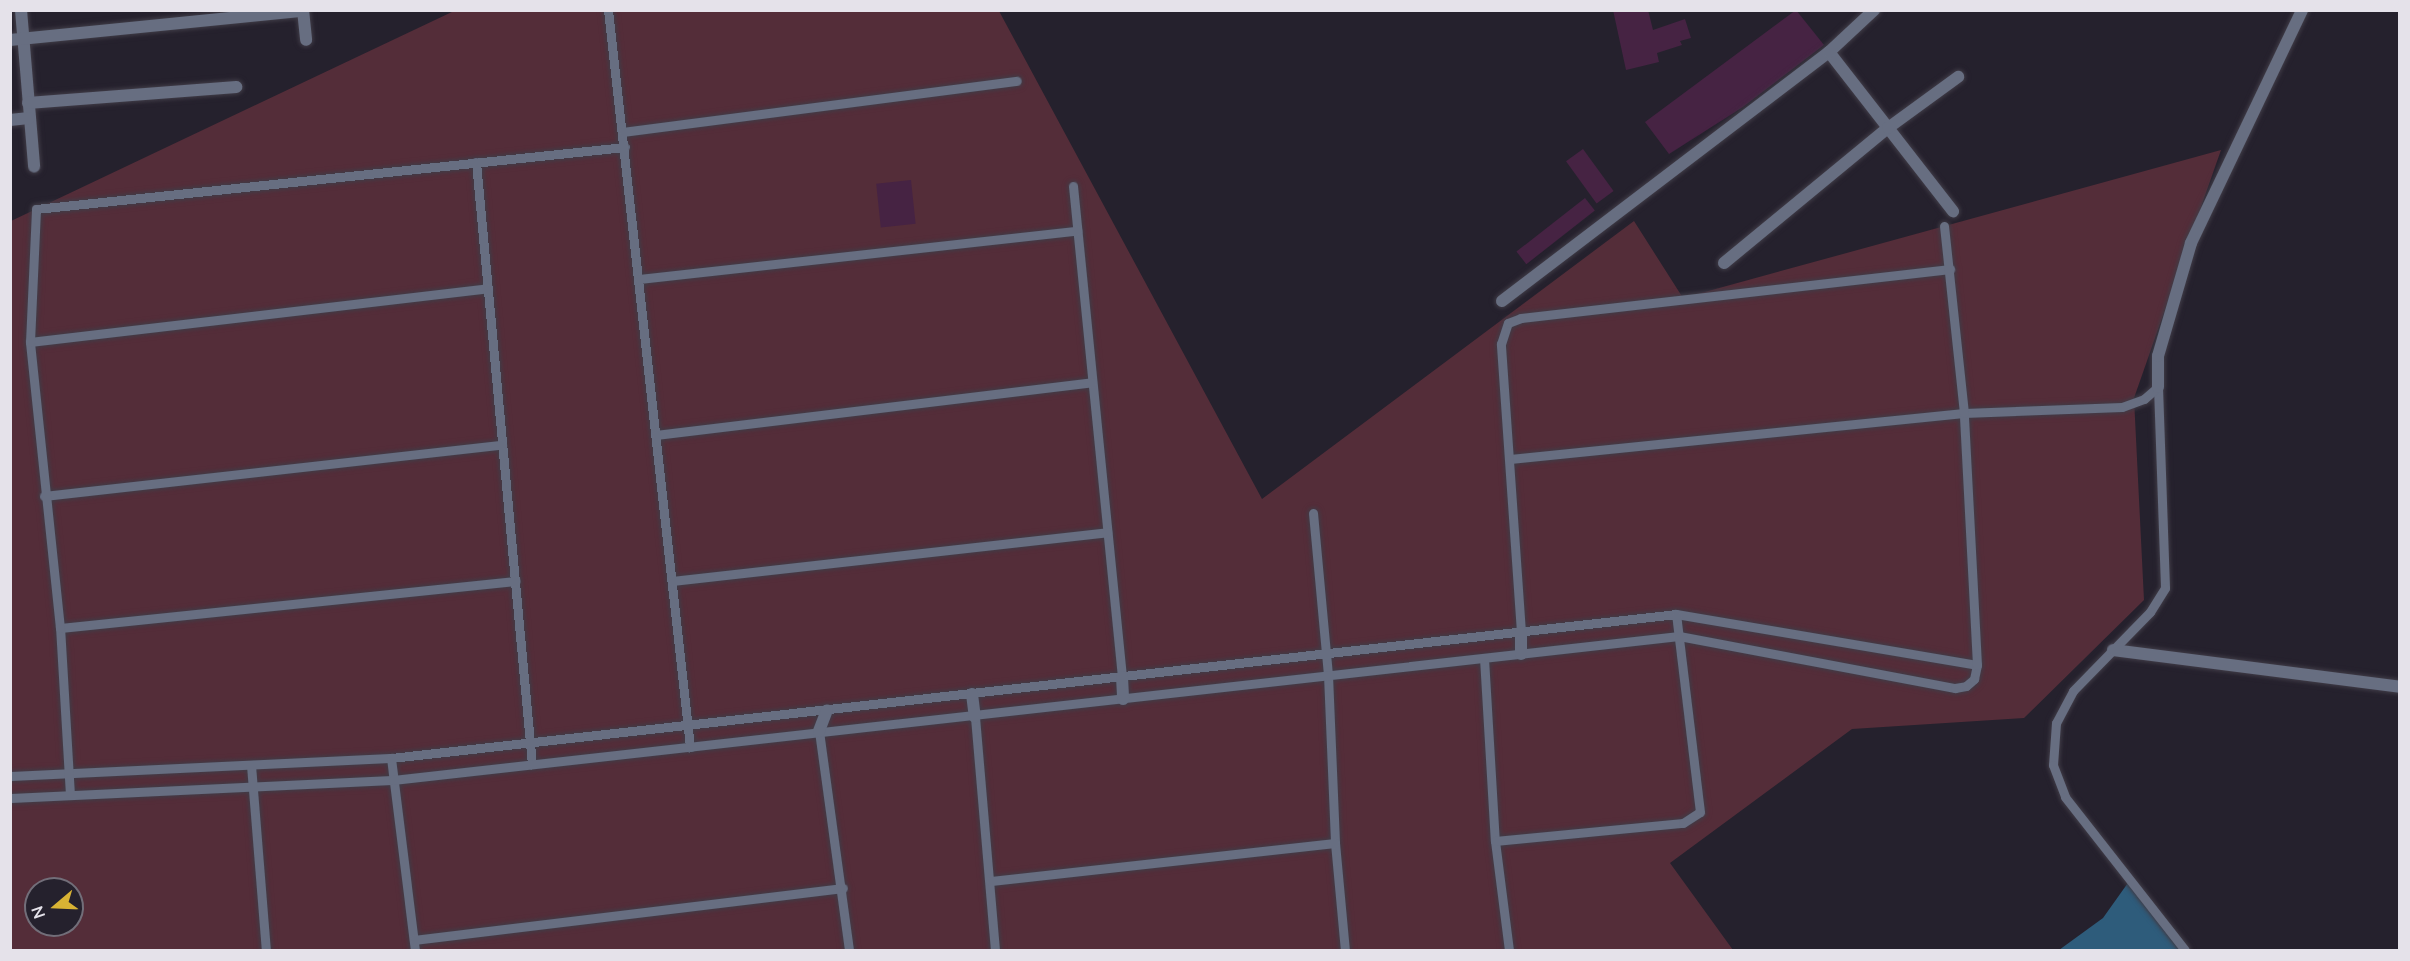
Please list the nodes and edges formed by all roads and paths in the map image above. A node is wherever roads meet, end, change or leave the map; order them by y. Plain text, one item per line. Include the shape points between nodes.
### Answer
1 (21, 10) edge
2 (608, 10) edge
3 (1874, 10) edge
4 (2302, 10) edge
5 (303, 11) edge
6 (16, 40) edge
7 (306, 40) dead end
8 (1829, 52) junction
9 (1958, 77) dead end
10 (1017, 81) dead end
11 (236, 87) dead end
12 (28, 104) junction
13 (29, 118) junction
14 (10, 120) edge
15 (1888, 128) junction
16 (623, 132) junction
17 (625, 147) junction
18 (476, 162) junction
19 (34, 166) dead end
20 (1073, 186) dead end
21 (1953, 211) dead end
22 (1944, 226) dead end
23 (1077, 231) junction
24 (1725, 263) dead end
25 (1950, 269) junction
26 (639, 279) junction
27 (488, 288) junction
28 (1502, 301) dead end
29 (30, 342) junction
30 (1092, 382) junction
31 (2158, 387) junction
32 (1964, 413) junction
33 (656, 435) junction
34 (502, 445) junction
35 (1510, 459) junction
36 (44, 496) junction
37 (1312, 513) dead end
38 (1107, 532) junction
39 (516, 581) junction
40 (672, 581) junction
41 (1676, 614) junction
42 (60, 628) junction
43 (1521, 632) junction
44 (1679, 636) junction
45 (2113, 650) junction
46 (1326, 654) junction
47 (1521, 654) junction
48 (1484, 658) junction
49 (1977, 665) junction
50 (1328, 675) junction
51 (1122, 677) junction
52 (2400, 687) edge
53 (972, 694) junction
54 (1123, 699) junction
55 (827, 710) junction
56 (975, 717) junction
57 (687, 726) junction
58 (819, 731) junction
59 (530, 743) junction
60 (690, 747) junction
61 (391, 759) junction
62 (532, 764) junction
63 (251, 765) junction
64 (69, 773) junction
65 (10, 776) edge
66 (393, 780) junction
67 (253, 787) junction
68 (70, 795) junction
69 (10, 798) edge
70 (1495, 841) junction
71 (1335, 843) junction
72 (991, 881) junction
73 (843, 888) junction
74 (414, 940) junction
75 (266, 951) edge
76 (415, 951) edge
77 (849, 951) edge
78 (995, 951) edge
79 (1346, 951) edge
80 (1509, 951) edge
81 (2185, 951) edge

1 - 6 street
2 - 16 lane
3 - 8 street
4 - 31 street via 2191,243 2158,356
5 - 6 street
5 - 7 street
6 - 12 street
8 - 15 street
8 - 28 street
9 - 15 street
10 - 16 lane
11 - 12 street
12 - 13 street
13 - 14 street
13 - 19 street
15 - 21 street
15 - 24 street
16 - 17 lane
17 - 18 lane
17 - 26 lane
18 - 27 lane
18 - 29 lane via 36,209
20 - 23 lane
22 - 25 lane
23 - 26 lane
23 - 30 lane
25 - 32 lane
25 - 35 lane via 1521,318 1508,323 1501,345
26 - 33 lane
27 - 29 lane
27 - 34 lane
29 - 36 lane
30 - 33 lane
30 - 38 lane
31 - 32 lane via 2144,399 2122,407
31 - 45 lane via 2165,588 2150,612
32 - 35 lane
32 - 49 lane
33 - 40 lane
34 - 36 lane
34 - 39 lane
35 - 43 lane
36 - 42 lane
37 - 46 lane
38 - 40 lane
38 - 51 lane
39 - 42 lane
39 - 59 lane
40 - 57 lane
41 - 43 lane
41 - 44 lane
41 - 49 lane
42 - 64 lane
43 - 46 lane
43 - 47 street
44 - 47 lane
44 - 49 lane via 1955,688 1974,680
44 - 70 lane via 1700,812 1683,823
45 - 52 street
45 - 81 lane via 2073,692 2056,723 2052,765 2065,797
46 - 50 lane
46 - 51 lane
47 - 48 lane
48 - 50 lane
48 - 70 lane
50 - 54 lane
50 - 71 lane
51 - 53 lane
51 - 54 street
53 - 55 lane
53 - 56 street
54 - 56 lane
55 - 57 lane
55 - 58 street
56 - 58 lane
56 - 72 lane
57 - 59 lane
57 - 60 lane
58 - 60 lane
58 - 73 lane
59 - 61 lane
59 - 62 lane
60 - 62 lane
61 - 63 lane
61 - 66 lane
62 - 66 lane
63 - 64 lane
63 - 67 lane
64 - 65 lane
64 - 68 lane
66 - 67 lane
66 - 74 lane
67 - 68 lane
67 - 75 lane
68 - 69 lane
70 - 80 lane
71 - 72 lane
71 - 79 lane
72 - 78 lane
73 - 74 lane
73 - 77 lane
74 - 76 lane

